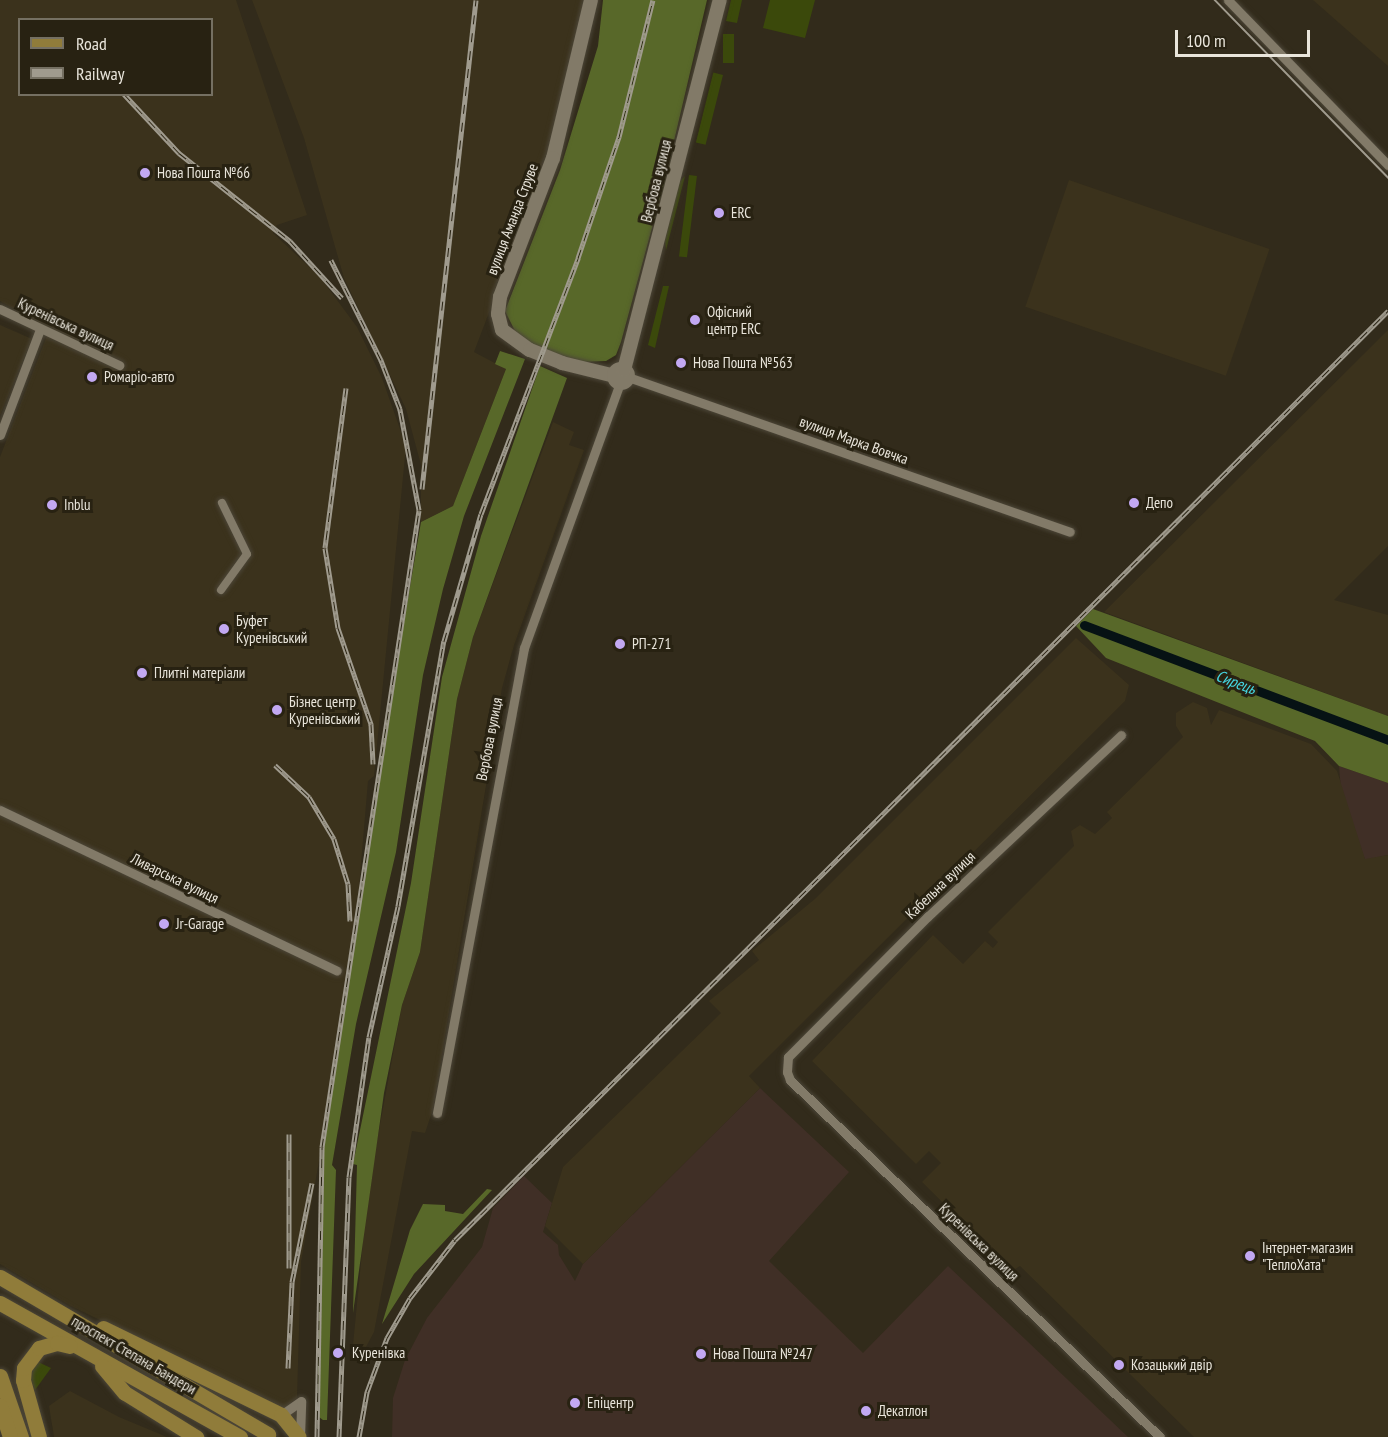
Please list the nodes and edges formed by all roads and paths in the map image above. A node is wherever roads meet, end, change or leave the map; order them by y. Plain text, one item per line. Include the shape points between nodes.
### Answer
1 (591, 0) edge
2 (720, 0) edge
3 (1228, 0) edge
4 (1388, 165) edge
5 (0, 309) edge
6 (40, 329) junction
7 (119, 365) dead end
8 (622, 376) junction
9 (0, 435) edge
10 (222, 503) dead end
11 (1070, 532) dead end
12 (221, 590) dead end
13 (1121, 735) dead end
14 (0, 810) edge
15 (337, 971) dead end
16 (786, 1063) joint
17 (437, 1113) dead end
18 (0, 1277) edge
19 (0, 1303) edge
20 (0, 1311) edge
21 (69, 1316) junction
22 (78, 1348) junction
23 (97, 1359) junction
24 (0, 1376) edge
25 (0, 1406) edge
26 (281, 1414) junction
27 (268, 1434) dead end
28 (10, 1437) edge
29 (21, 1437) edge
30 (39, 1437) edge
31 (196, 1437) edge
32 (240, 1437) edge
33 (300, 1437) edge
34 (1160, 1437) edge

1 - 8 main road, вулиця Аманда Струве via 553,158 500,297 498,314 502,330 530,350 562,363
2 - 8 main road, Вербова вулиця
3 - 4 street
5 - 6 street, Куренівська вулиця
6 - 7 street, Куренівська вулиця
6 - 9 street
8 - 11 street, вулиця Марка Вовчка
8 - 17 street, Вербова вулиця via 524,648
10 - 12 street via 247,554
13 - 16 street, Кабельна вулиця via 928,916
14 - 15 street, Ливарська вулиця
16 - 34 street, Куренівська вулиця via 790,1080
18 - 21 main road, проспект Степана Бандери
19 - 22 main road, проспект Степана Бандери
20 - 22 main road
21 - 26 main road via 120,1335
21 - 27 main road, проспект Степана Бандери
22 - 23 main road, проспект Степана Бандери
22 - 30 main road via 47,1344 34,1352 24,1368 23,1380
23 - 31 main road via 125,1393
23 - 32 main road, проспект Степана Бандери
24 - 29 main road
25 - 28 main road
26 - 33 main road
26 - 33 street via 302,1401

